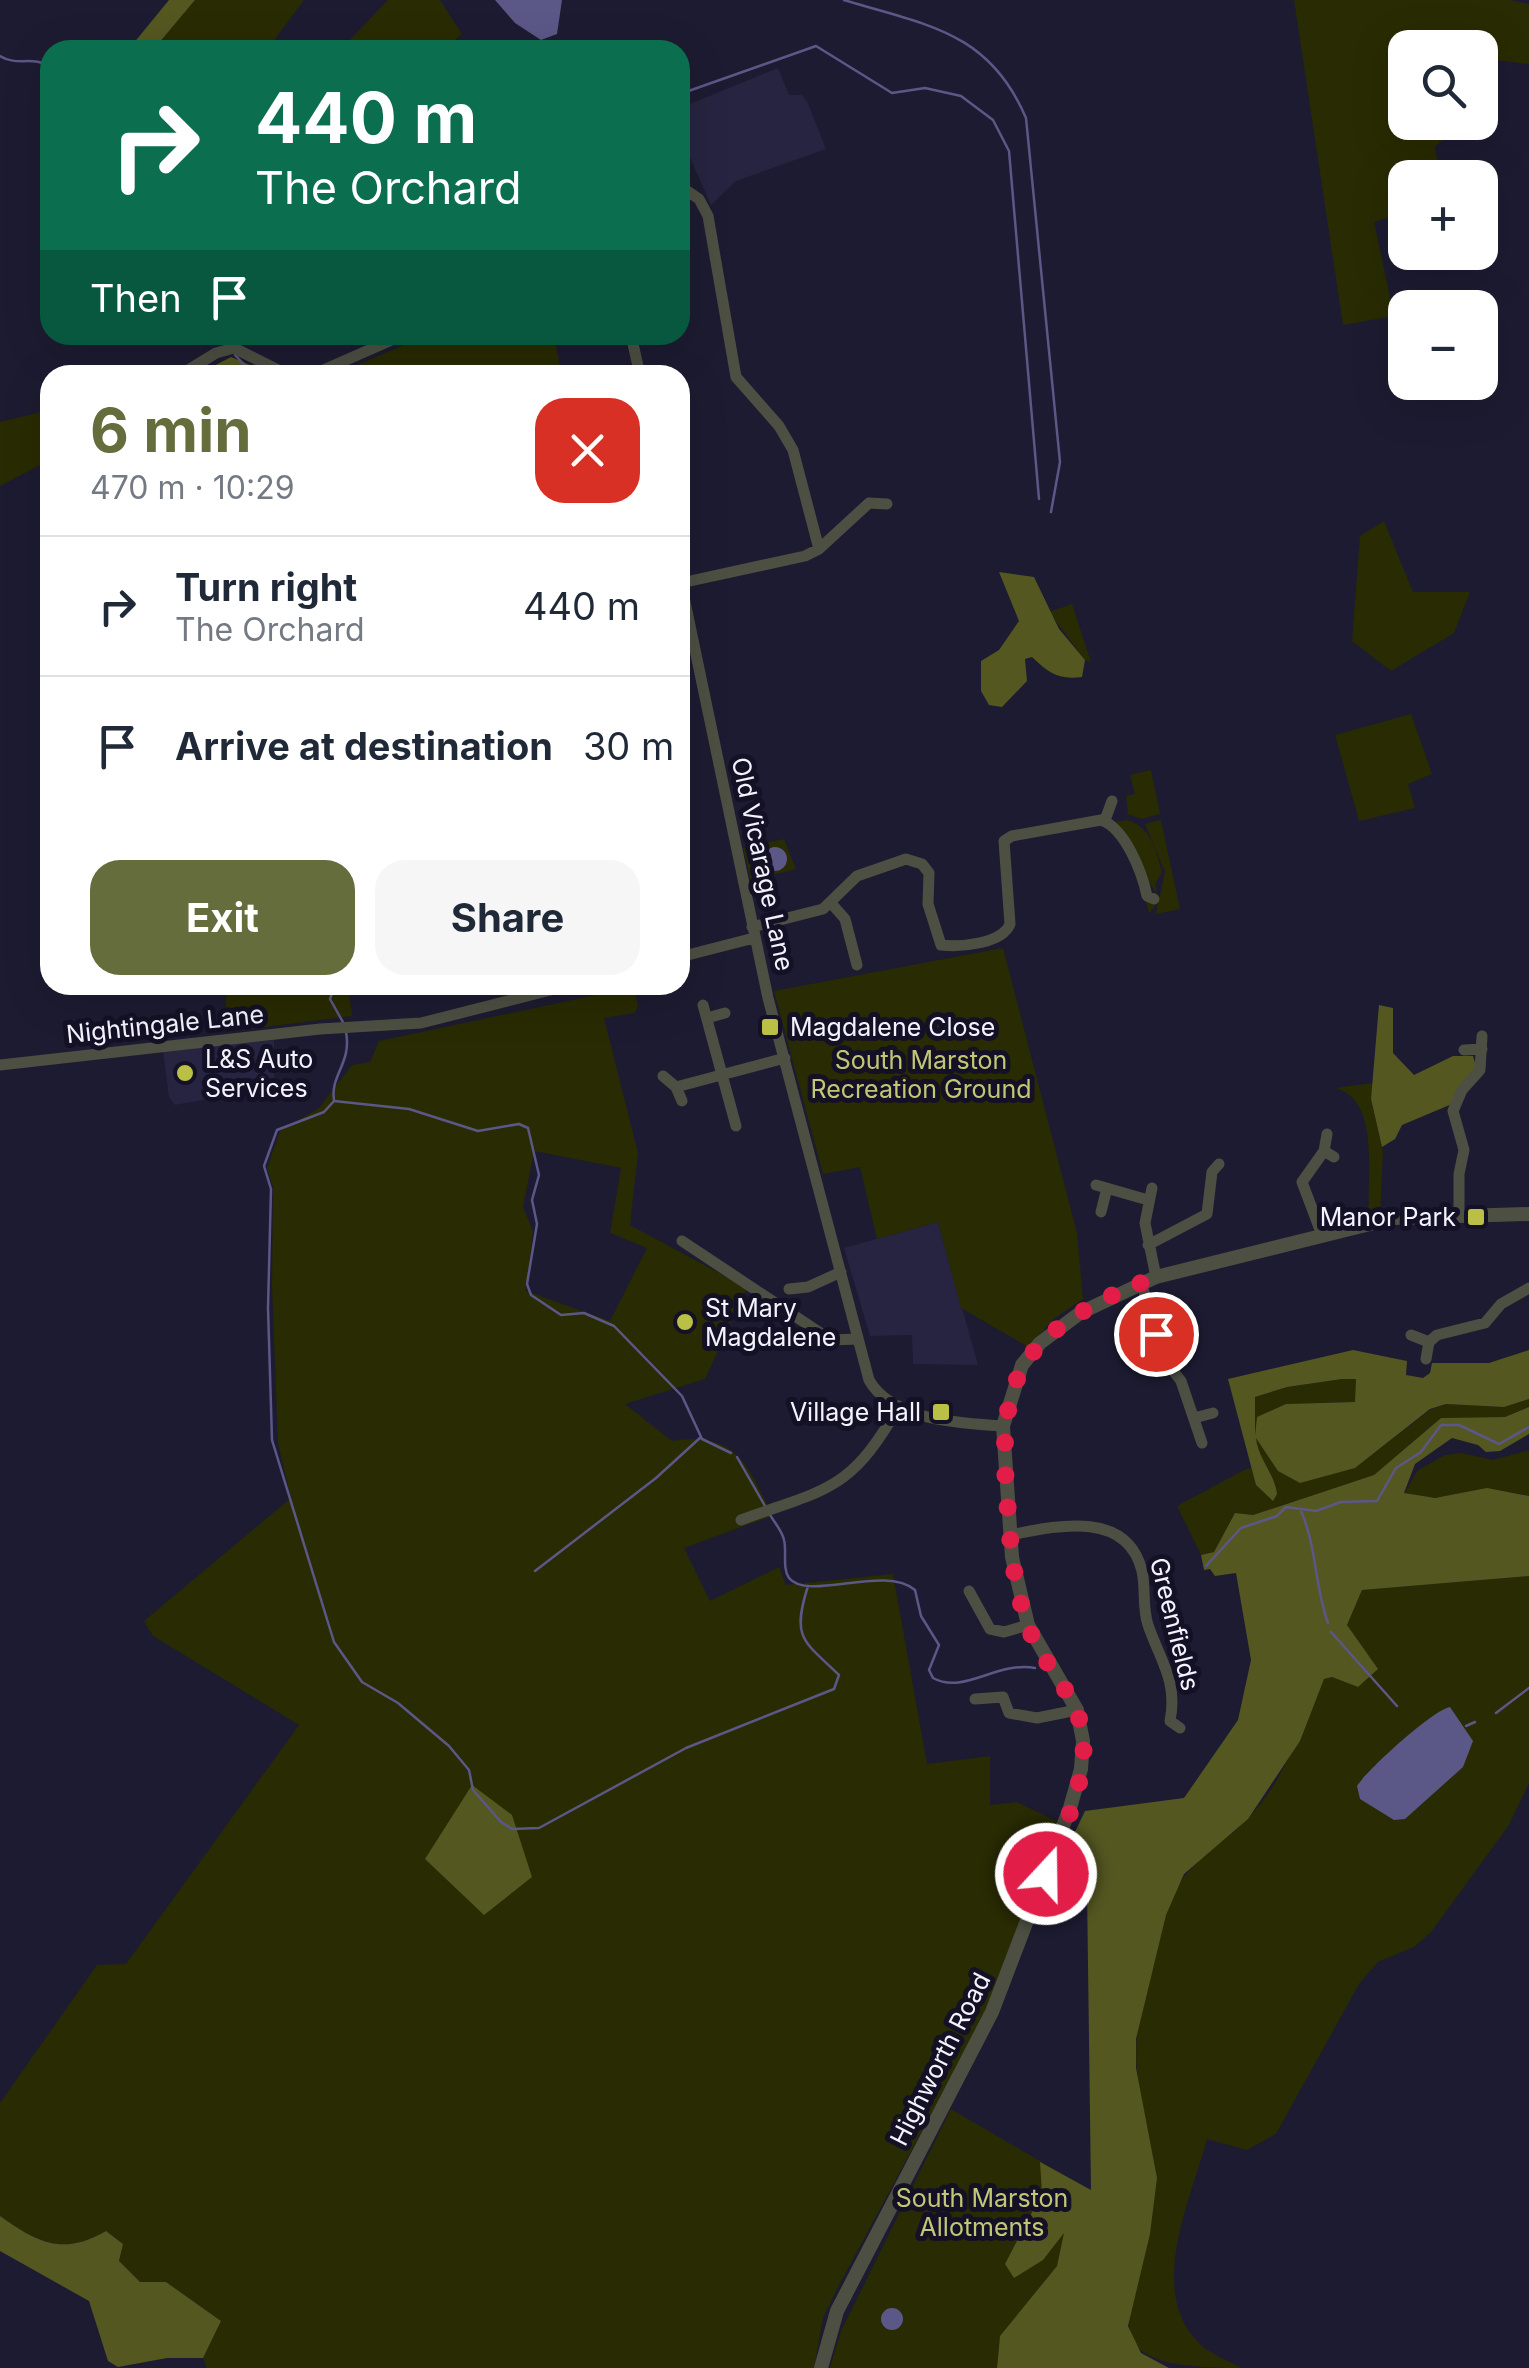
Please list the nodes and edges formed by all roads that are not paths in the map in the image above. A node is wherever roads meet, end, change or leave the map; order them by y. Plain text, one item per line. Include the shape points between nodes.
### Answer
1 (690, 193) edge
2 (380, 345) edge
3 (199, 365) edge
4 (265, 365) edge
5 (335, 365) edge
6 (887, 504) dead end
7 (819, 549) junction
8 (690, 578) edge
9 (690, 628) edge
10 (1112, 801) dead end
11 (1105, 820) junction
12 (1154, 899) dead end
13 (831, 903) junction
14 (753, 933) junction
15 (690, 954) edge
16 (857, 966) dead end
17 (531, 995) edge
18 (725, 1014) dead end
19 (1464, 1050) dead end
20 (785, 1058) junction
21 (0, 1065) edge
22 (722, 1074) junction
23 (663, 1076) dead end
24 (676, 1088) junction
25 (682, 1102) dead end
26 (736, 1126) dead end
27 (1327, 1134) dead end
28 (1211, 1169) dead end
29 (1101, 1212) dead end
30 (1460, 1213) junction
31 (1529, 1214) edge
32 (1322, 1236) junction
33 (682, 1241) dead end
34 (1148, 1245) junction
35 (841, 1272) junction
36 (1156, 1276) junction
37 (1140, 1282) junction
38 (1529, 1288) edge
39 (789, 1289) dead end
40 (1411, 1335) dead end
41 (858, 1338) junction
42 (1429, 1342) junction
43 (1426, 1359) dead end
44 (899, 1406) junction
45 (1214, 1413) dead end
46 (1194, 1418) junction
47 (1004, 1426) junction
48 (1202, 1444) dead end
49 (740, 1520) dead end
50 (1010, 1534) junction
51 (970, 1591) dead end
52 (1028, 1626) junction
53 (975, 1699) dead end
54 (1076, 1710) junction
55 (1170, 1724) dead end
56 (821, 2368) edge

1 - 7 street via 708,216 736,376 793,450
2 - 5 street
3 - 4 street via 229,349
6 - 7 street via 869,504
7 - 8 street
9 - 14 street, Old Vicarage Lane
10 - 11 street
11 - 12 street
11 - 13 street via 1004,841 1010,924 996,938 938,942 928,904 929,873 915,860 858,876
13 - 14 street
13 - 16 street via 845,919
14 - 15 street
14 - 20 street, Old Vicarage Lane
17 - 21 street, Nightingale Lane via 421,1023
18 - 22 street via 705,1012
19 - 30 street via 1482,1042 1480,1070 1454,1111 1464,1150
20 - 22 street
20 - 35 street, Old Vicarage Lane
22 - 24 street
22 - 26 street
23 - 24 street
24 - 25 street
27 - 32 street via 1329,1154 1307,1171 1302,1188
28 - 34 street via 1207,1214
29 - 34 street via 1101,1186 1150,1194
30 - 31 street, Highworth Road
30 - 32 street, Highworth Road via 1394,1218
32 - 36 street, Highworth Road
33 - 41 street via 831,1340
34 - 36 street
35 - 39 street
35 - 41 street, Old Vicarage Lane
36 - 37 street, Highworth Road
37 - 46 street via 1164,1360 1181,1381
37 - 47 street, Highworth Road via 1080,1313 1034,1349 1016,1375
38 - 42 street via 1484,1323 1446,1330
40 - 42 street
41 - 44 street, Old Vicarage Lane via 870,1384
42 - 43 street
44 - 47 street
44 - 49 street via 853,1473
45 - 46 street
46 - 48 street
47 - 50 street, Highworth Road
50 - 52 street, Highworth Road
50 - 55 street, Greenfields via 1090,1526 1129,1546 1141,1567 1150,1629 1170,1674
51 - 52 street via 990,1629
52 - 54 street, Highworth Road
53 - 54 street via 1003,1697 1019,1718
54 - 56 street, Highworth Road via 1083,1749 1074,1794 1003,1985 837,2311

